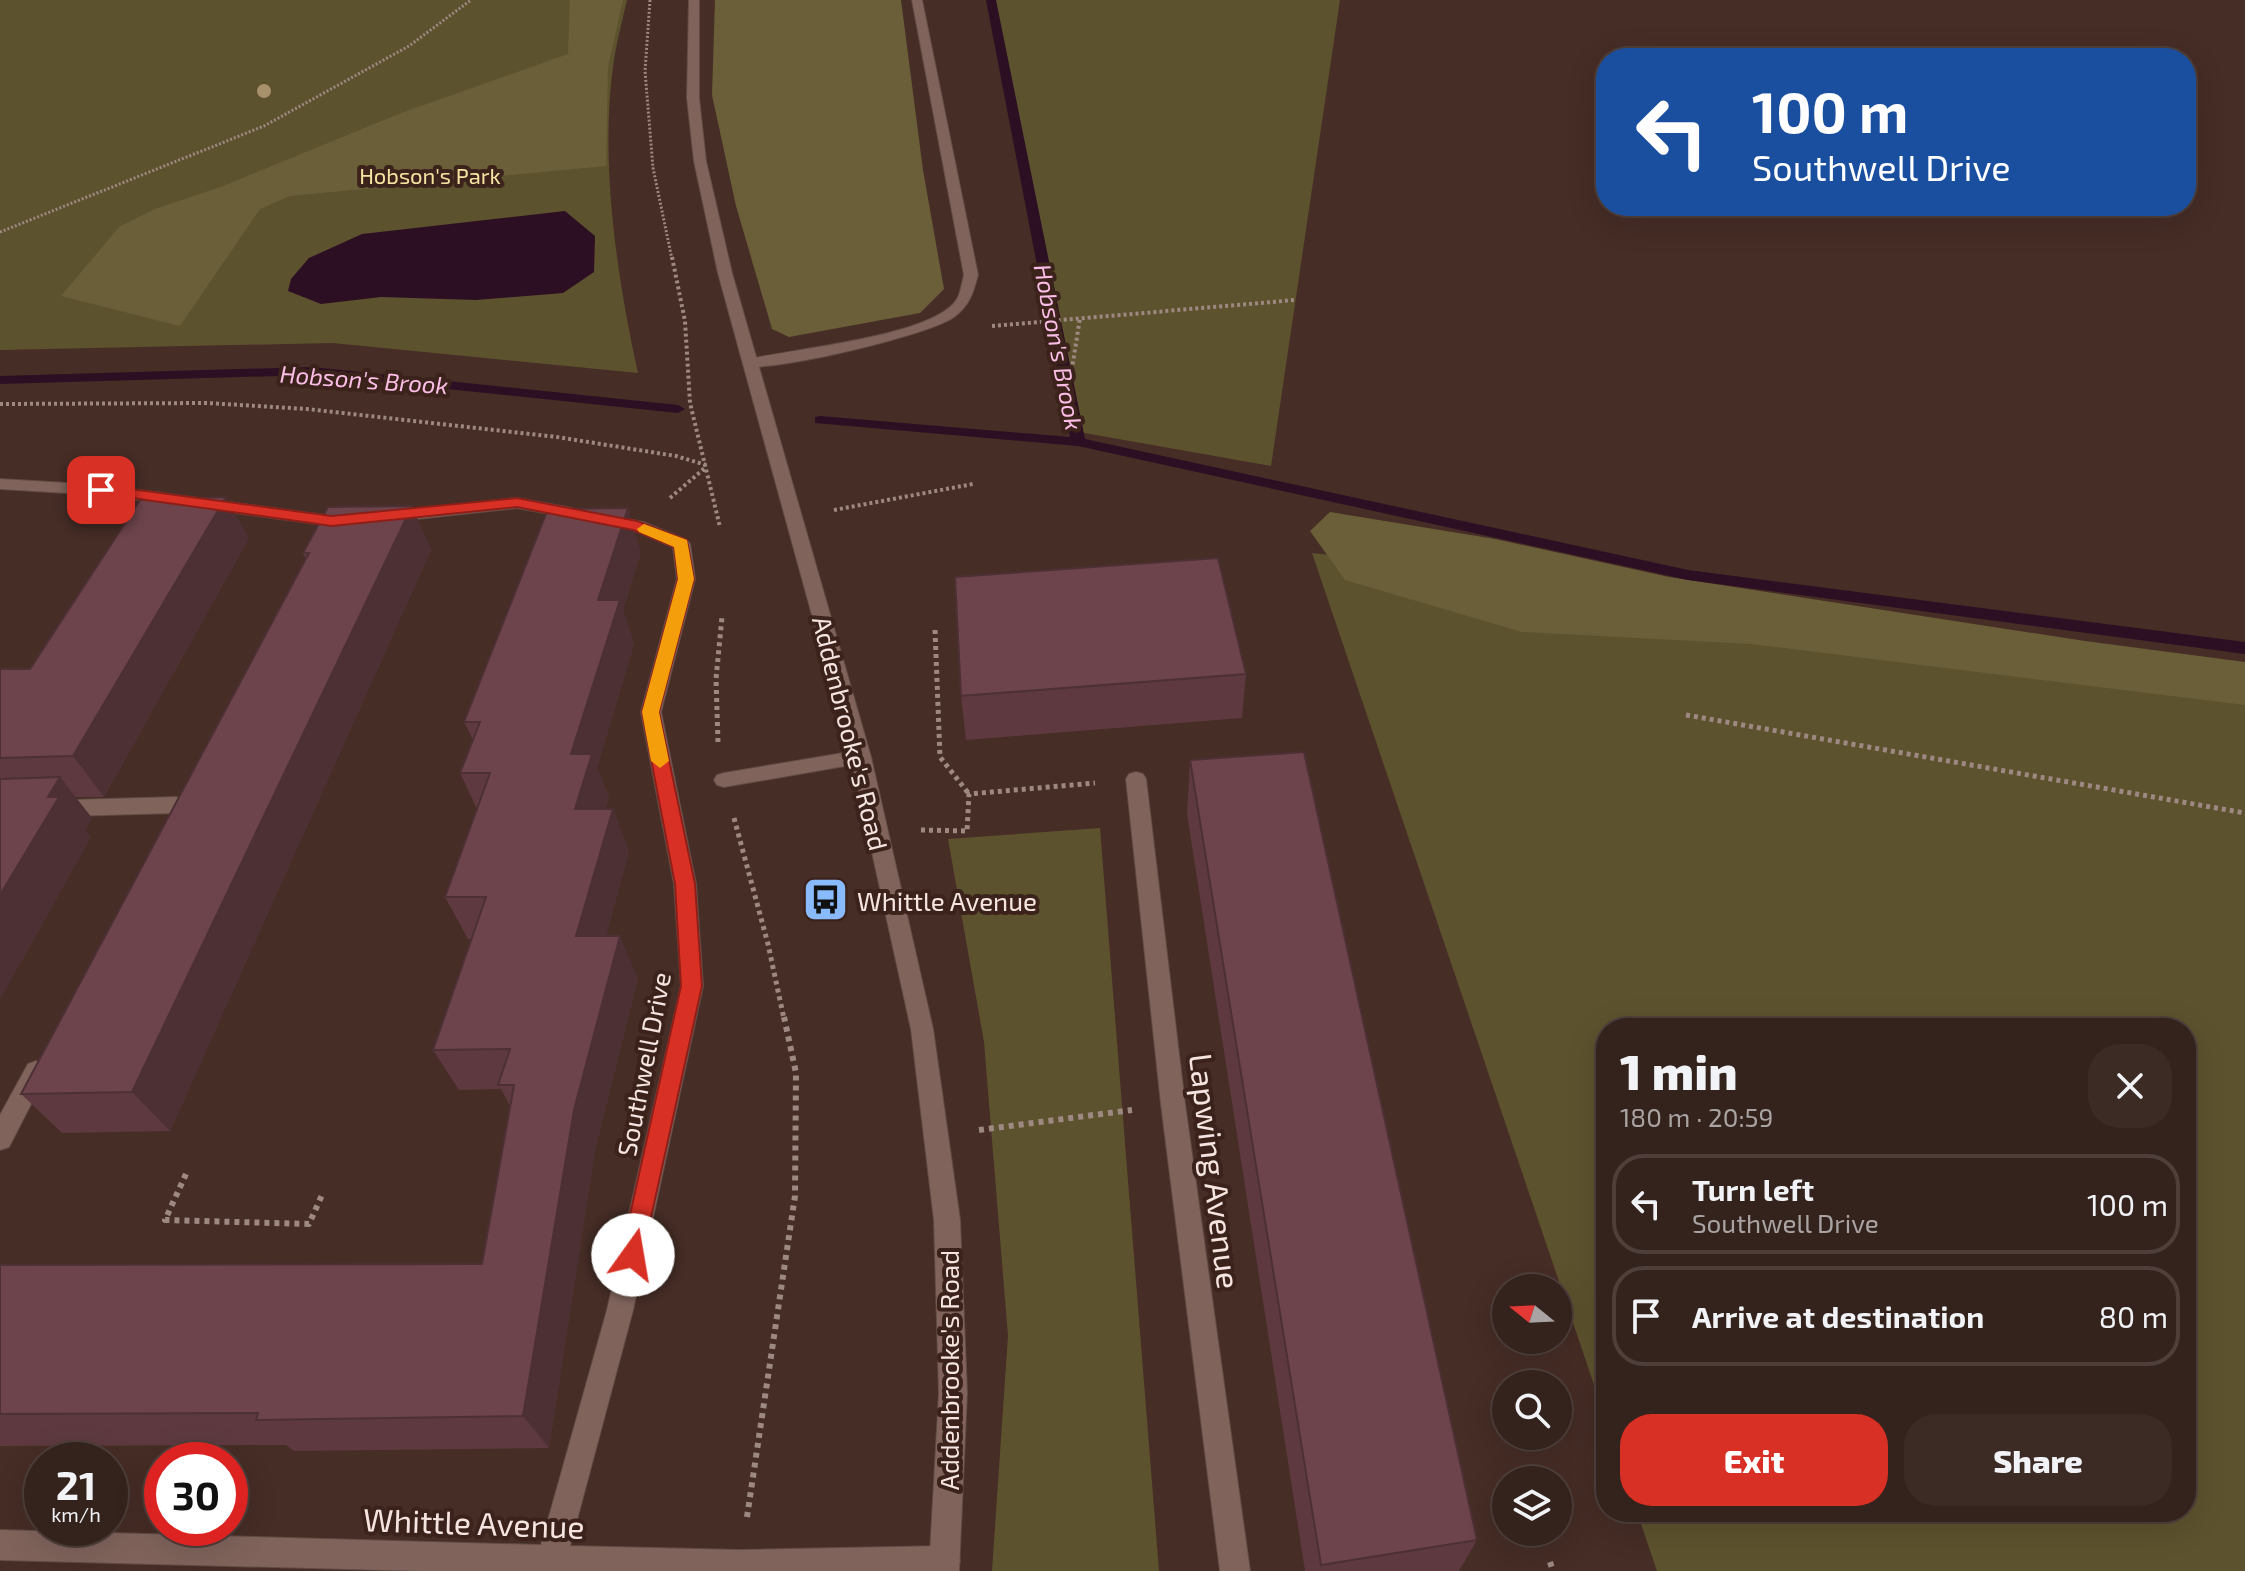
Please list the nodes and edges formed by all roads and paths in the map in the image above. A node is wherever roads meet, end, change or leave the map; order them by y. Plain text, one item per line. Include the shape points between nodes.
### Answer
1 (471, 0) edge
2 (694, 0) edge
3 (917, 0) edge
4 (0, 232) edge
5 (1295, 300) dead end
6 (1080, 318) junction
7 (1003, 325) dead end
8 (750, 363) junction
9 (1068, 394) dead end
10 (0, 404) edge
11 (706, 465) dead end
12 (0, 484) edge
13 (973, 484) dead end
14 (793, 517) junction
15 (935, 630) dead end
16 (1686, 715) dead end
17 (861, 757) junction
18 (1136, 779) joint
19 (724, 780) dead end
20 (969, 794) junction
21 (0, 810) edge
22 (2245, 813) edge
23 (877, 830) junction
24 (162, 833) edge
25 (44, 1055) edge
26 (1173, 1104) junction
27 (936, 1136) junction
28 (0, 1139) edge
29 (186, 1174) dead end
30 (322, 1195) dead end
31 (0, 1545) edge
32 (550, 1566) edge
33 (945, 1566) edge
34 (1235, 1571) edge

1 - 4 path via 409,46 264,126
2 - 8 street, Addenbrooke's Road via 693,98 700,161
3 - 8 street via 971,275 963,303 944,319 895,334
5 - 6 path
6 - 7 path
6 - 9 path
8 - 14 street, Addenbrooke's Road
10 - 11 path via 207,403 307,409 557,437
12 - 32 street, Southwell Drive via 132,493 328,528 517,503 637,526 681,544 686,579 651,712 685,884 692,986 620,1310
13 - 14 path
14 - 17 street, Addenbrooke's Road
15 - 20 path via 940,757
16 - 22 path
17 - 19 street
17 - 23 street, Addenbrooke's Road
18 - 20 path
18 - 26 street, Lapwing Avenue
20 - 23 path via 967,831
21 - 24 street via 180,798
23 - 27 street, Addenbrooke's Road via 922,1029
25 - 28 street
26 - 27 path
26 - 34 street, Lapwing Avenue
27 - 33 street, Addenbrooke's Road via 947,1220 953,1393
29 - 30 path via 165,1220 309,1224
31 - 32 street, Whittle Avenue
32 - 33 street, Whittle Avenue

